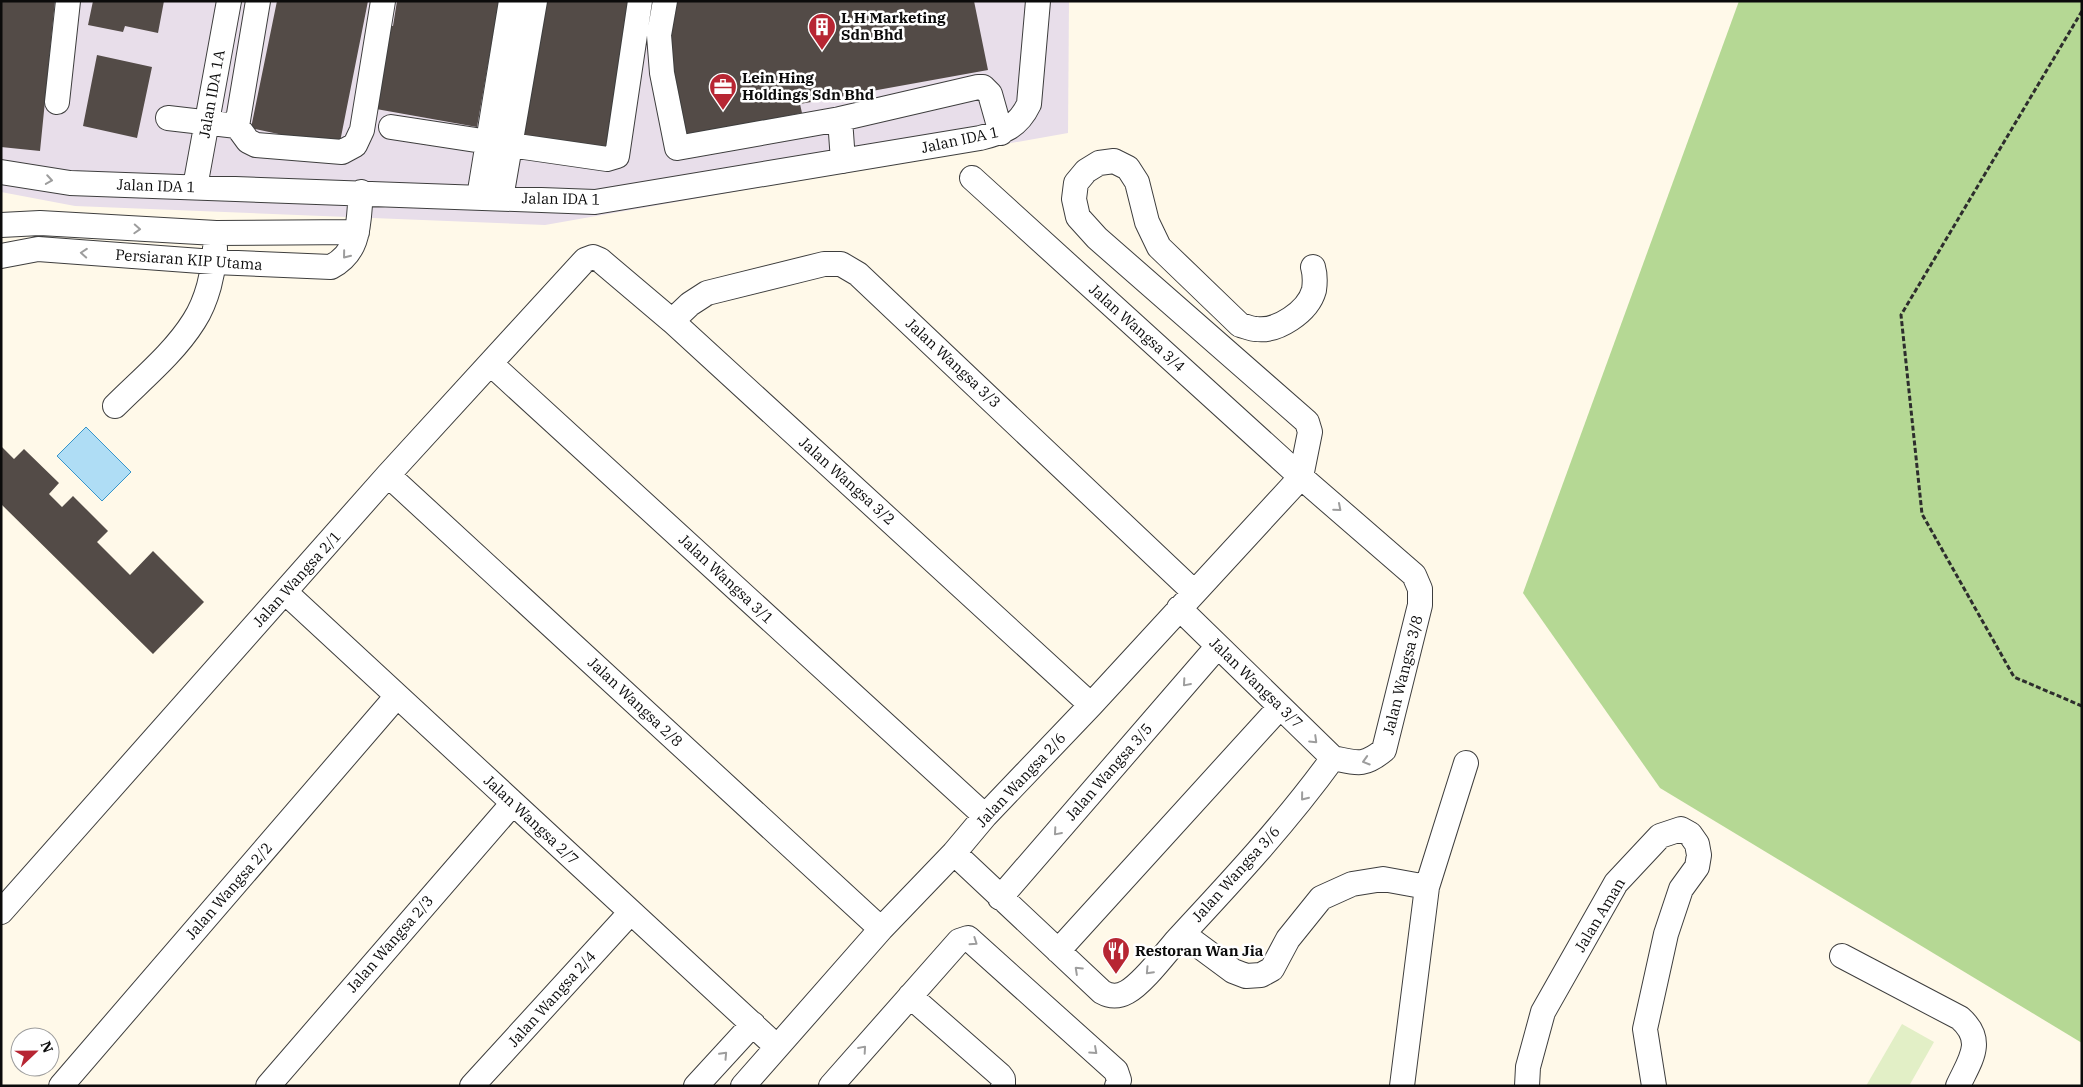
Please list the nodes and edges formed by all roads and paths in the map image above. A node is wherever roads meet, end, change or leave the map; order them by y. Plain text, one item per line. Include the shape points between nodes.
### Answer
1 (68, 1) edge
2 (383, 1) edge
3 (511, 1) edge
4 (535, 1) edge
5 (640, 1) edge
6 (664, 1) edge
7 (1038, 1) edge
8 (228, 8) edge
9 (257, 9) edge
10 (2082, 11) edge
11 (57, 102) dead end
12 (168, 118) dead end
13 (840, 119) junction
14 (207, 123) junction
15 (237, 126) junction
16 (391, 127) dead end
17 (1001, 133) junction
18 (500, 143) junction
19 (843, 161) junction
20 (1, 172) edge
21 (972, 178) dead end
22 (195, 187) junction
23 (361, 192) junction
24 (490, 198) junction
25 (1, 226) edge
26 (357, 232) junction
27 (216, 233) junction
28 (1, 256) edge
29 (600, 260) joint
30 (214, 262) junction
31 (1313, 267) dead end
32 (672, 321) junction
33 (491, 364) junction
34 (115, 406) dead end
35 (388, 476) junction
36 (1302, 477) junction
37 (285, 592) junction
38 (1187, 600) junction
39 (1218, 646) junction
40 (397, 696) junction
41 (1091, 705) junction
42 (2082, 706) edge
43 (1280, 707) junction
44 (1333, 758) junction
45 (1466, 762) dead end
46 (513, 802) junction
47 (985, 816) junction
48 (954, 853) junction
49 (1427, 887) junction
50 (1000, 898) junction
51 (1, 912) edge
52 (631, 912) junction
53 (881, 929) junction
54 (1183, 934) junction
55 (1058, 952) junction
56 (1842, 956) dead end
57 (910, 996) junction
58 (752, 1024) junction
59 (777, 1047) junction
60 (61, 1086) edge
61 (268, 1086) edge
62 (472, 1086) edge
63 (696, 1086) edge
64 (743, 1086) edge
65 (831, 1086) edge
66 (1003, 1086) edge
67 (1117, 1086) edge
68 (1402, 1086) edge
69 (1527, 1086) edge
70 (1654, 1086) edge
71 (1958, 1086) edge

1 - 11 street
2 - 15 street via 362,130 355,144 342,152 256,145 248,141
3 - 18 street
4 - 18 street
5 - 18 street via 617,156 607,160
6 - 13 street via 659,35 667,150
7 - 17 street, Jalan IDA 1 via 1029,104 1024,116
8 - 9 street
8 - 14 street, Jalan IDA 1A
9 - 15 street
10 - 42 path via 1901,315 1922,514 2014,677
12 - 14 street
13 - 17 street via 983,87 990,94
13 - 19 street
14 - 15 street
14 - 22 street, Jalan IDA 1A
16 - 18 street
17 - 19 street, Jalan IDA 1
18 - 24 street
19 - 24 street, Jalan IDA 1 via 595,202
20 -> 22 street, Jalan IDA 1 via 70,184
21 - 36 street, Jalan Wangsa 3/4
22 - 23 street, Jalan IDA 1
23 - 24 street, Jalan IDA 1
23 - 26 street, Persiaran KIP Utama
25 -> 27 street, Persiaran KIP Utama via 40,223
26 - 27 street, Persiaran KIP Utama
26 -> 30 street, Persiaran KIP Utama via 344,261 331,267
27 - 30 street
30 -> 28 street, Persiaran KIP Utama via 38,249
29 - 32 street, Jalan Wangsa 3/2
29 - 33 street, Jalan Wangsa 2/1 via 593,257 585,260
30 - 34 street via 208,289 195,320 178,344
31 - 36 street via 1314,290 1299,313 1272,328 1256,330 1240,325 1159,247 1147,222 1137,182 1128,168 1114,161 1099,164 1086,171 1076,183 1074,199 1078,216 1097,238 1307,422 1310,432
32 - 38 street, Jalan Wangsa 3/3 via 707,293 824,264 841,264 858,274
32 - 41 street, Jalan Wangsa 3/2
33 - 35 street, Jalan Wangsa 2/1
33 - 47 street, Jalan Wangsa 3/1
35 - 37 street, Jalan Wangsa 2/1
35 - 53 street, Jalan Wangsa 2/8
36 - 38 street, Jalan Wangsa 2/6
36 -> 44 street, Jalan Wangsa 3/8 via 1400,561 1414,575 1420,589 1418,620 1384,750 1371,761 1358,763
37 - 40 street, Jalan Wangsa 2/7
37 - 51 street, Jalan Wangsa 2/1
38 - 39 street, Jalan Wangsa 3/7
38 - 41 street, Jalan Wangsa 2/6
39 - 43 street, Jalan Wangsa 3/7
39 -> 50 street, Jalan Wangsa 3/5
40 - 46 street, Jalan Wangsa 2/7
40 - 60 street, Jalan Wangsa 2/2
41 - 47 street, Jalan Wangsa 2/6
43 -> 44 street, Jalan Wangsa 3/7
43 - 55 street
44 -> 54 street, Jalan Wangsa 3/6 via 1304,797
45 - 49 street
46 - 52 street, Jalan Wangsa 2/7
46 - 61 street, Jalan Wangsa 2/3
47 - 48 street, Jalan Wangsa 2/6
48 - 50 street, Jalan Wangsa 3/6
48 - 53 street, Jalan Wangsa 2/6
49 - 54 street via 1383,879 1368,880 1321,898 1288,939 1272,969 1261,975 1246,976 1233,971
49 - 68 street
50 - 55 street, Jalan Wangsa 3/6
52 - 58 street, Jalan Wangsa 2/7
52 - 62 street, Jalan Wangsa 2/4
53 - 59 street, Jalan Wangsa 2/6
54 -> 55 street, Jalan Wangsa 3/6 via 1133,988 1118,996 1102,992
56 - 71 street via 1967,1024 1972,1031 1974,1050
65 -> 57 street
57 - 66 street via 1000,1075
57 -> 67 street via 958,941 968,938 1116,1071
58 - 59 street, Jalan Wangsa 2/7
63 -> 58 street
59 - 64 street, Jalan Wangsa 2/6
69 - 70 street, Jalan Aman via 1528,1067 1543,1012 1616,883 1660,836 1682,829 1697,844 1699,855 1697,867 1681,889 1666,934 1645,1029

